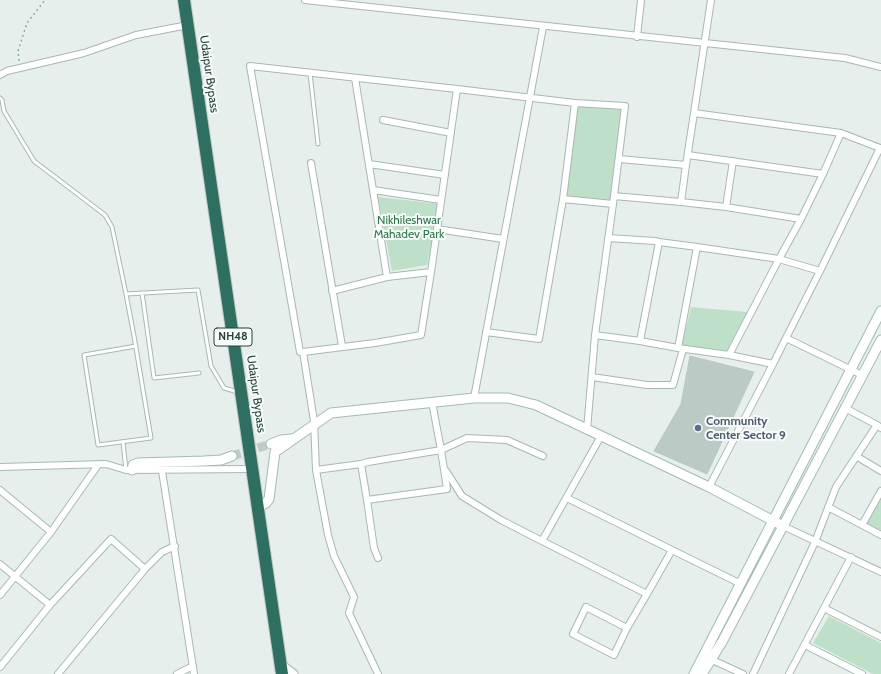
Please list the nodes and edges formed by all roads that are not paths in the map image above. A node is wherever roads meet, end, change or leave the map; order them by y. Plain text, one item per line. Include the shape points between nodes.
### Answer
1 (184, 0) edge
2 (305, 0) edge
3 (641, 0) edge
4 (711, 0) edge
5 (188, 25) junction
6 (543, 27) junction
7 (637, 37) junction
8 (704, 44) junction
9 (881, 67) edge
10 (310, 73) junction
11 (0, 75) edge
12 (355, 78) junction
13 (457, 89) junction
14 (0, 98) edge
15 (530, 99) junction
16 (575, 103) junction
17 (694, 113) junction
18 (383, 120) dead end
19 (450, 132) junction
20 (841, 133) junction
21 (318, 144) dead end
22 (880, 148) edge
23 (688, 155) junction
24 (619, 159) junction
25 (733, 161) junction
26 (311, 163) dead end
27 (369, 164) junction
28 (686, 165) junction
29 (823, 174) junction
30 (445, 175) junction
31 (373, 190) junction
32 (614, 196) junction
33 (563, 199) junction
34 (441, 200) junction
35 (681, 202) junction
36 (613, 204) junction
37 (726, 207) junction
38 (802, 219) junction
39 (437, 229) junction
40 (608, 238) junction
41 (504, 239) junction
42 (659, 242) junction
43 (697, 247) junction
44 (779, 259) junction
45 (820, 271) junction
46 (431, 272) junction
47 (387, 277) junction
48 (332, 291) junction
49 (142, 293) junction
50 (126, 294) junction
51 (881, 311) edge
52 (486, 332) junction
53 (870, 333) junction
54 (595, 335) junction
55 (786, 338) junction
56 (881, 340) edge
57 (640, 341) junction
58 (136, 346) junction
59 (342, 346) junction
60 (864, 346) junction
61 (680, 349) junction
62 (303, 352) junction
63 (729, 355) junction
64 (878, 355) edge
65 (773, 364) junction
66 (852, 370) junction
67 (199, 373) dead end
68 (862, 375) junction
69 (592, 377) junction
70 (241, 393) junction
71 (474, 398) junction
72 (432, 402) junction
73 (845, 408) junction
74 (314, 426) junction
75 (879, 427) edge
76 (587, 430) junction
77 (601, 436) junction
78 (292, 438) junction
79 (123, 442) junction
80 (271, 444) tunnel mouth
81 (441, 450) junction
82 (232, 456) tunnel mouth
83 (543, 456) dead end
84 (856, 456) junction
85 (361, 464) junction
86 (98, 465) junction
87 (0, 467) edge
88 (252, 469) junction
89 (129, 470) junction
90 (316, 470) junction
91 (162, 471) junction
92 (881, 471) edge
93 (709, 487) junction
94 (0, 490) edge
95 (881, 491) edge
96 (567, 498) junction
97 (367, 500) junction
98 (258, 507) junction
99 (828, 507) junction
100 (772, 521) junction
101 (862, 525) junction
102 (782, 526) junction
103 (50, 532) junction
104 (881, 535) edge
105 (542, 541) junction
106 (815, 542) junction
107 (175, 546) junction
108 (672, 550) junction
109 (851, 557) junction
110 (378, 558) dead end
111 (0, 564) edge
112 (145, 569) junction
113 (881, 572) edge
114 (15, 577) junction
115 (741, 584) junction
116 (647, 594) junction
117 (0, 595) edge
118 (50, 605) junction
119 (824, 608) junction
120 (627, 628) junction
121 (881, 636) edge
122 (718, 640) junction
123 (804, 645) junction
124 (710, 659) junction
125 (193, 666) junction
126 (0, 667) edge
127 (282, 670) edge
128 (58, 674) edge
129 (177, 674) edge
130 (194, 674) edge
131 (293, 674) edge
132 (378, 674) edge
133 (694, 674) edge
134 (702, 674) edge
135 (743, 674) edge
136 (753, 674) edge
137 (789, 674) edge
138 (862, 674) edge

1 - 5 highway, Udaipur Bypass / NH48
2 - 6 street
3 - 7 street
4 - 8 street
5 - 11 street via 136,35 84,53
5 - 70 highway, Udaipur Bypass / NH48
6 - 7 street
6 - 15 street
7 - 8 street
8 - 9 street via 845,58
8 - 17 street
10 - 12 street
10 - 21 lane
10 - 62 street via 250,66 300,352
12 - 13 street
12 - 27 street
13 - 15 street
13 - 19 street
14 - 50 lane via 4,111 34,161 105,214 112,227
15 - 16 street
15 - 41 street
16 - 24 street via 625,106
16 - 33 street
17 - 20 street
17 - 23 street
18 - 19 street
19 - 30 street
20 - 22 street
20 - 29 street
22 - 45 street
23 - 25 street
23 - 28 street
24 - 28 street
24 - 32 street
25 - 29 street
25 - 37 street
26 - 48 street
27 - 30 street
27 - 31 street
28 - 35 street
29 - 38 street
30 - 34 street
31 - 34 street
31 - 47 street
32 - 35 street
32 - 36 street
33 - 36 street
33 - 52 street via 539,339
34 - 39 street
35 - 37 street
36 - 40 street
37 - 38 street
38 - 44 street
39 - 41 street
39 - 46 street
40 - 42 street
40 - 54 street
41 - 52 street
42 - 43 street
42 - 57 street
43 - 44 street
43 - 61 street
44 - 45 street
44 - 63 street
45 - 55 street
46 - 47 street
46 - 59 street via 421,334
47 - 48 street
48 - 59 street
49 - 50 lane
49 - 67 lane via 154,378
49 - 70 lane via 198,290 211,366 224,388
50 - 58 lane
51 - 53 street
52 - 71 street
53 - 56 street
53 - 60 street
54 - 57 street
54 - 69 street
55 - 65 street
55 - 66 street
56 - 64 street
57 - 61 street
58 - 79 lane via 150,438
58 - 79 lane via 84,355 98,445
59 - 62 street
60 - 64 street
60 - 66 street
61 - 63 street
61 - 69 street via 673,386
62 - 74 street
63 - 65 street
64 - 68 street
65 - 93 street
66 - 68 street
66 - 100 street
68 - 73 street
69 - 76 street
70 - 88 highway, Udaipur Bypass / NH48
71 - 72 street
71 - 76 street via 508,398 536,405
72 - 74 street via 331,413
72 - 81 street
73 - 75 street
73 - 102 street
74 - 78 street
74 - 90 street
75 - 84 street
76 - 77 street
77 - 93 street
77 - 96 street
78 - 80 street
78 - 98 street via 274,452 269,499
79 - 89 lane
81 - 83 street via 467,438 487,438 507,440
81 - 85 street
81 - 97 street via 447,489
81 - 105 street via 447,475 462,496
82 - 89 street via 204,462 135,463
84 - 92 street
84 - 99 street via 836,487
85 - 90 street
85 - 97 street
86 - 87 street
86 - 89 street via 106,464
86 - 103 street
88 - 91 street
88 - 98 highway, Udaipur Bypass / NH48
89 - 91 street
90 - 132 street via 334,556 354,597 349,613
91 - 107 street
93 - 100 street
94 - 103 street
95 - 101 street
96 - 105 street
96 - 108 street
97 - 110 street via 374,548
98 - 127 highway, Udaipur Bypass / NH48
99 - 101 street
99 - 106 street
100 - 102 street
100 - 115 street
101 - 104 street
102 - 106 street
102 - 122 street
103 - 114 street
105 - 116 street
106 - 109 street
106 - 136 street
107 - 112 street via 162,552
107 - 125 street
108 - 115 street
108 - 116 street
109 - 113 street
109 - 119 street
111 - 114 street
112 - 118 street via 111,539
112 - 128 street
114 - 117 street
114 - 118 street
115 - 122 street
116 - 120 street
118 - 126 street
119 - 121 street
119 - 123 street
120 - 120 street via 586,607 572,634 614,655
122 - 124 street
122 - 133 street
123 - 137 street
123 - 138 street
124 - 134 street
124 - 135 street
125 - 129 street
125 - 130 street
127 - 131 street

